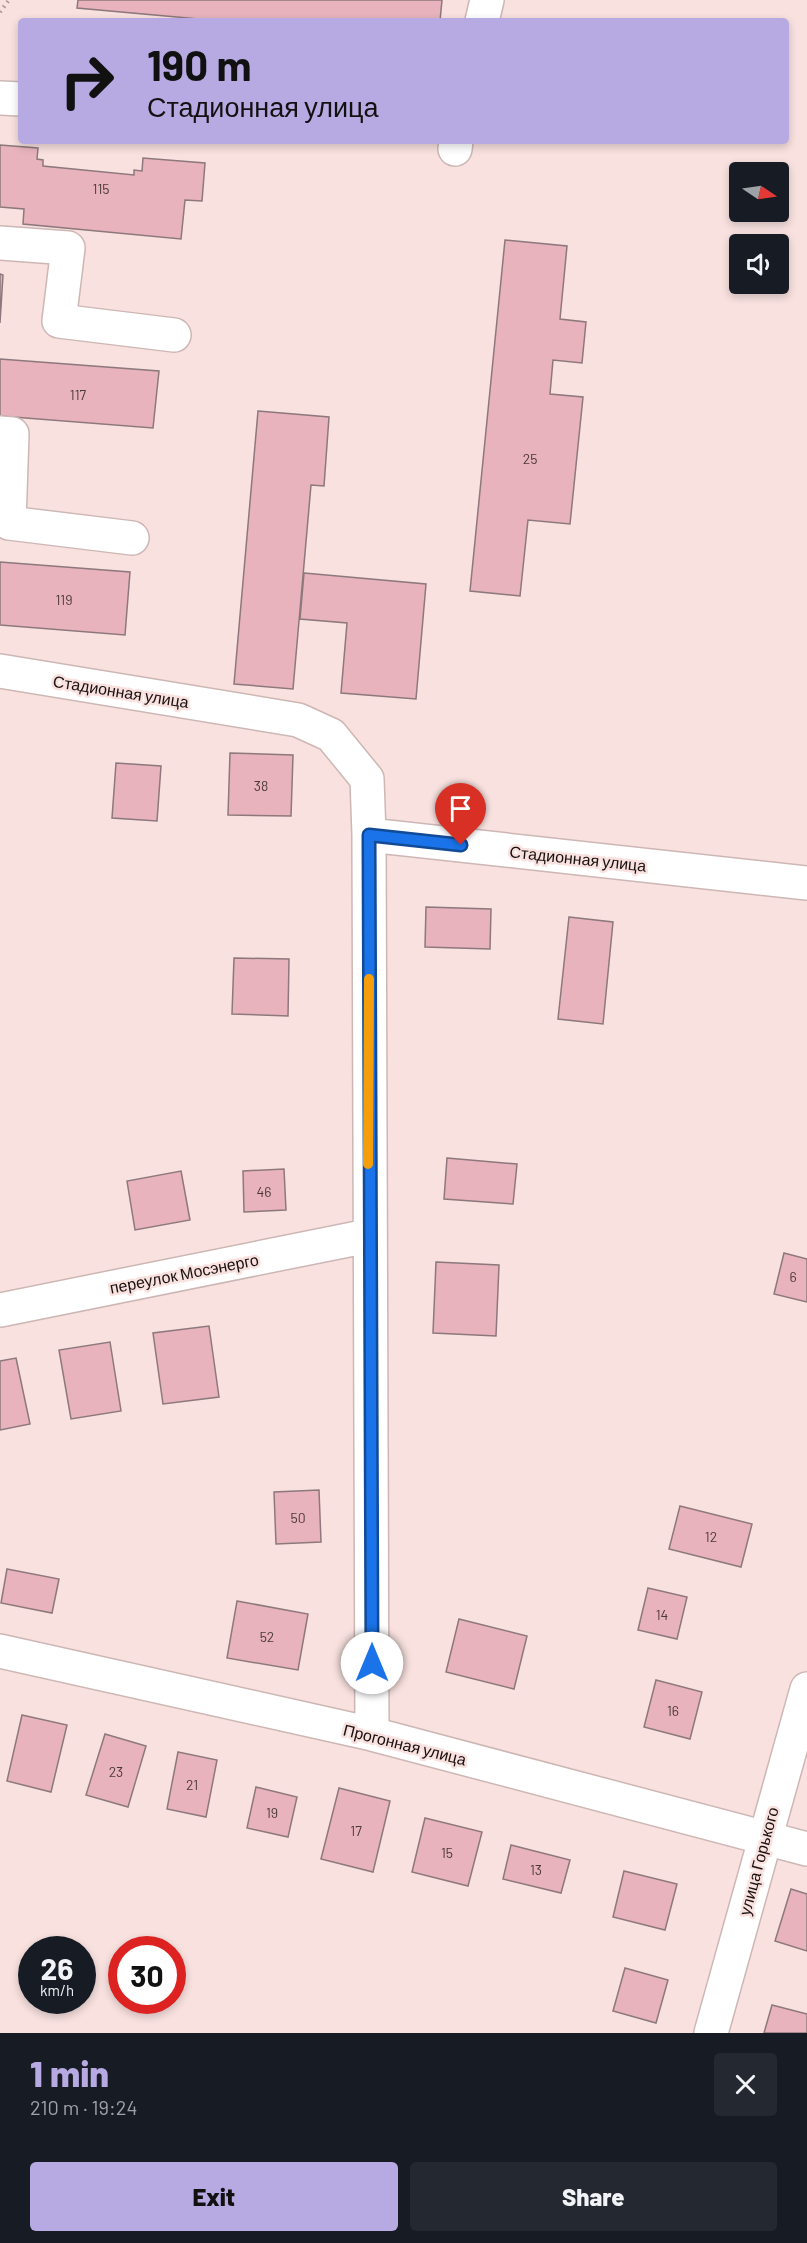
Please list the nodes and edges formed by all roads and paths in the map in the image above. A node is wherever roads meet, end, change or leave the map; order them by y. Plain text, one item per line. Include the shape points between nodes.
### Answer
1 (9, 0) edge
2 (486, 0) edge
3 (0, 12) edge
4 (483, 18) edge
5 (0, 98) edge
6 (18, 99) edge
7 (0, 243) edge
8 (174, 335) dead end
9 (0, 433) edge
10 (132, 538) dead end
11 (0, 672) edge
12 (369, 835) junction
13 (807, 883) edge
14 (368, 1236) junction
15 (0, 1310) edge
16 (0, 1651) edge
17 (807, 1689) edge
18 (372, 1734) junction
19 (764, 1838) junction
20 (807, 1849) edge
21 (711, 2033) edge

1 - 3 path
2 - 4 street
5 - 6 street
7 - 8 street via 68,248 59,321
9 - 10 street via 12,434 9,523
11 - 12 street, Стадионная улица via 298,720 331,735 367,779
12 - 13 street, Стадионная улица
12 - 14 street
14 - 15 street, переулок Мосэнерго
14 - 18 street
16 - 18 street, Прогонная улица
17 - 19 street, улица Горького
18 - 19 street, Прогонная улица
19 - 20 street, Прогонная улица
19 - 21 street, улица Горького

